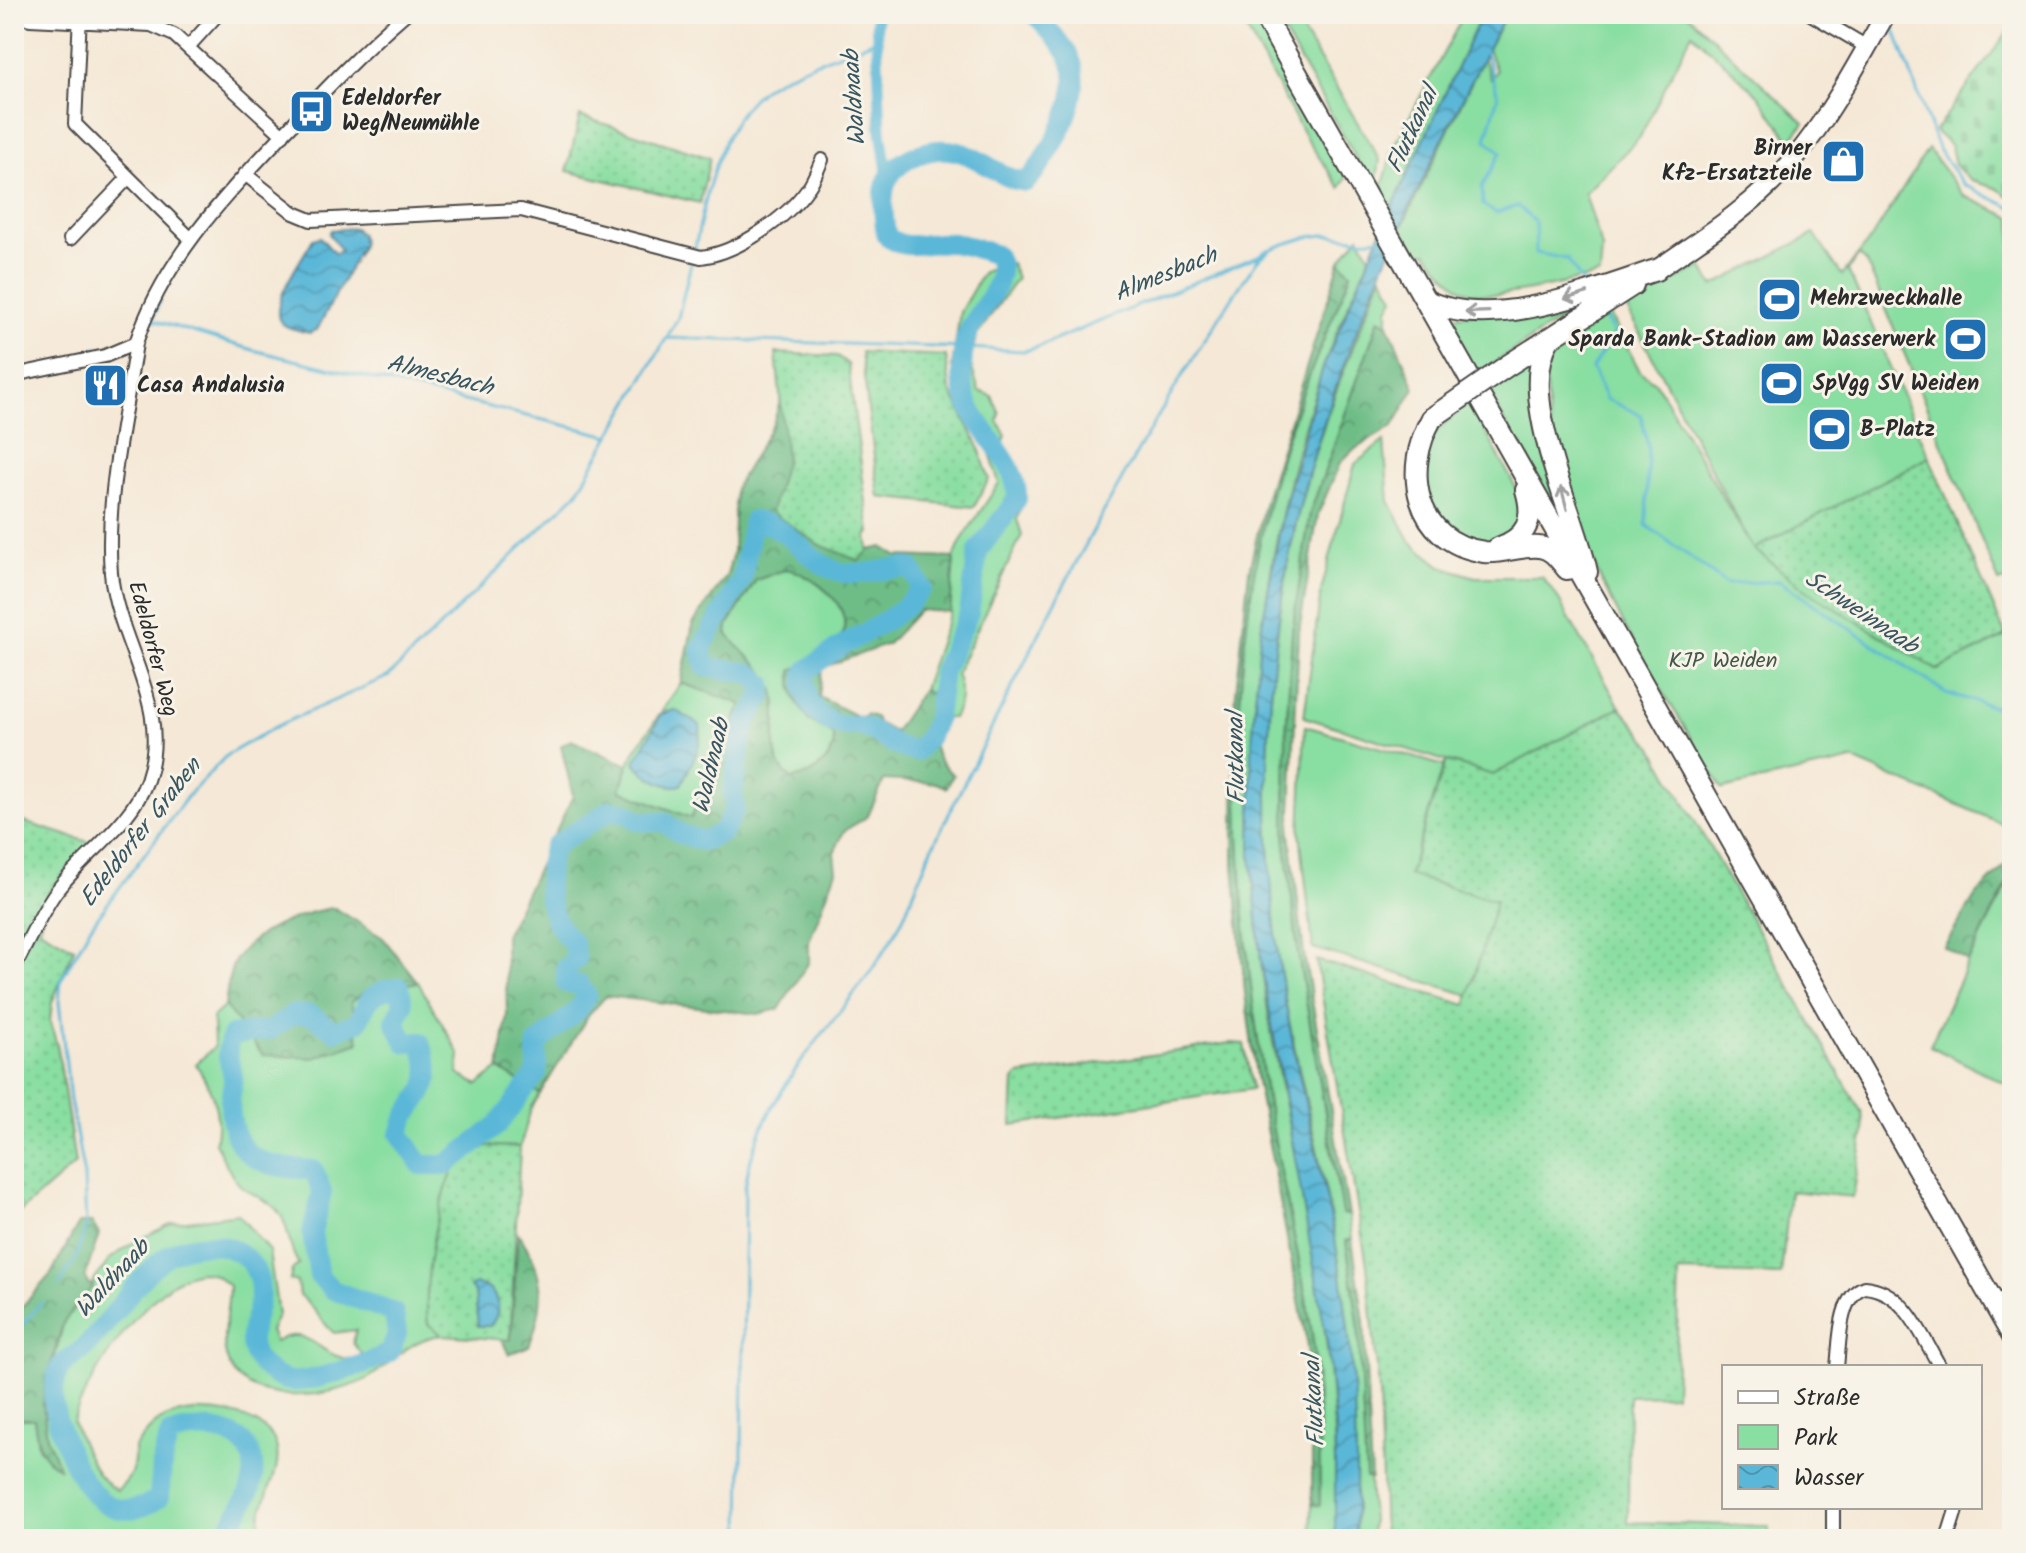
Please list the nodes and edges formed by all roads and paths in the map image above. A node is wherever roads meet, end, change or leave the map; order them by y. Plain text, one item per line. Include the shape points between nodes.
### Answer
1 (218, 14) edge
2 (405, 14) edge
3 (1263, 14) edge
4 (1811, 14) edge
5 (1886, 14) edge
6 (14, 15) edge
7 (80, 18) edge
8 (189, 46) junction
9 (1867, 47) junction
10 (283, 135) junction
11 (822, 160) dead end
12 (245, 174) junction
13 (128, 178) junction
14 (190, 238) junction
15 (70, 239) dead end
16 (1656, 270) joint
17 (1621, 287) junction
18 (1425, 300) junction
19 (1550, 338) junction
20 (136, 343) junction
21 (14, 375) edge
22 (1517, 463) junction
23 (1486, 552) junction
24 (1593, 599) junction
25 (14, 968) edge
26 (2012, 1335) edge
27 (1837, 1365) edge
28 (1939, 1365) edge
29 (1833, 1509) edge
30 (1956, 1509) edge
31 (1833, 1539) edge
32 (1947, 1539) edge

1 - 8 street
2 - 10 street, Edeldorfer Weg
3 - 18 main road
4 - 9 street
5 - 9 street
6 - 7 street
7 - 8 street via 151,25
7 - 13 street via 75,124
8 - 10 street
9 - 16 street via 1794,159 1748,205
10 - 12 street, Edeldorfer Weg
11 - 12 street via 808,188 767,227 724,252 694,256 521,210 311,220
12 - 14 street, Edeldorfer Weg
13 - 14 street
13 - 15 street
14 - 20 street, Edeldorfer Weg via 155,295
16 - 17 main road
17 -> 18 main road via 1531,306 1457,313
17 - 19 main road
18 - 22 main road
19 - 23 main road, bridge via 1432,418 1417,449 1419,499 1439,530
24 -> 19 main road via 1542,409 1538,370
20 - 21 street via 105,356
20 - 25 street, Edeldorfer Weg via 109,531 118,611 145,685 154,740 147,780 125,815 55,893
22 - 23 main road via 1531,508 1530,523 1513,543
22 - 24 main road
23 - 24 main road via 1539,547 1551,551
24 - 26 main road
27 - 28 street via 1847,1303 1853,1292 1871,1288 1908,1311
29 - 31 street
30 - 32 street

